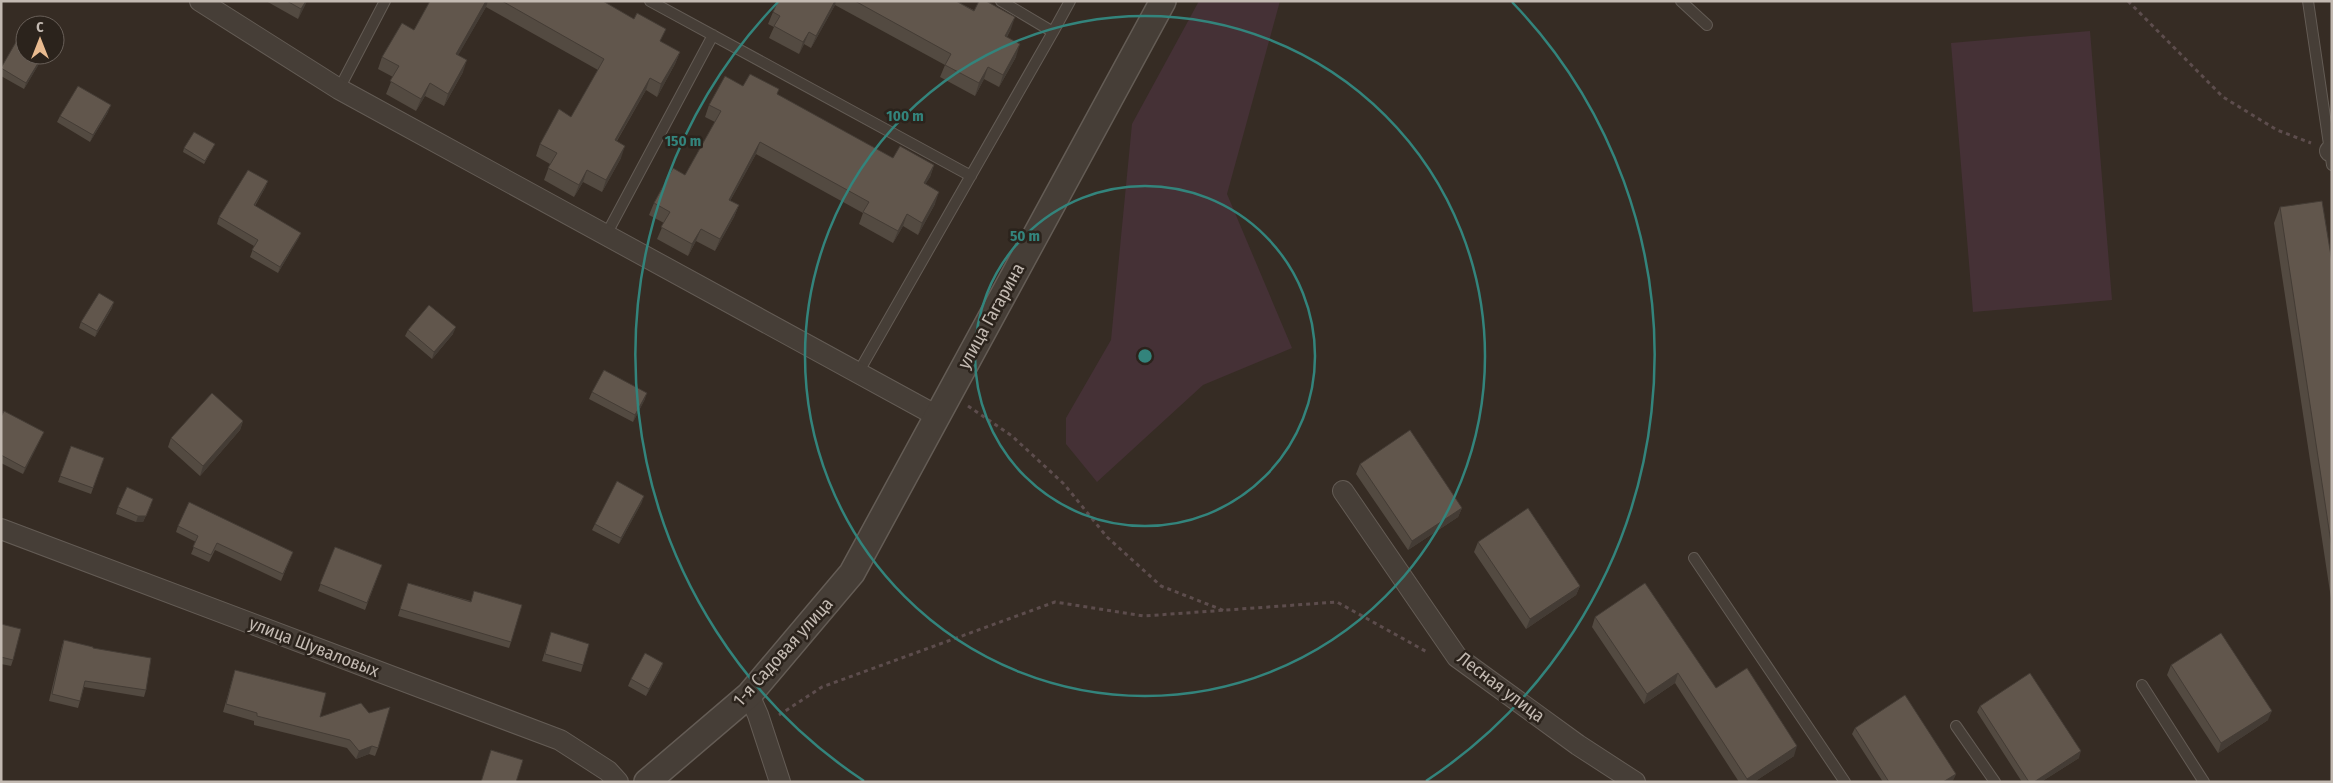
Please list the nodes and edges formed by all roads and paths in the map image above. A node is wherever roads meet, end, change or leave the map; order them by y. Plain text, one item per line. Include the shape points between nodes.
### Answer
1 (200, 1) edge
2 (385, 1) edge
3 (650, 1) edge
4 (1001, 1) edge
5 (1070, 1) edge
6 (1163, 1) edge
7 (1681, 1) edge
8 (2128, 1) edge
9 (2308, 1) edge
10 (1707, 25) dead end
11 (1053, 32) junction
12 (713, 35) junction
13 (339, 89) junction
14 (2331, 155) edge
15 (971, 176) junction
16 (606, 235) junction
17 (858, 373) junction
18 (950, 393) junction
19 (937, 416) junction
20 (1343, 491) dead end
21 (890, 499) joint
22 (1, 529) edge
23 (1694, 558) dead end
24 (1226, 611) junction
25 (1430, 653) dead end
26 (2142, 685) dead end
27 (754, 705) junction
28 (1956, 726) dead end
29 (618, 782) edge
30 (647, 782) edge
31 (780, 782) edge
32 (1635, 782) edge
33 (1845, 782) edge
34 (1994, 782) edge
35 (2204, 782) edge

1 - 13 street
2 - 13 lane
3 - 12 lane
4 - 11 lane
5 - 11 lane
6 - 18 street, улица Гагарина
7 - 10 lane
8 - 14 path via 2223,97 2277,130
9 - 14 lane
11 - 15 lane
12 - 15 lane
12 - 16 lane
13 - 16 street
15 - 17 lane
16 - 17 street
17 - 19 street
18 - 19 street, улица Гагарина
18 - 24 path via 1012,436 1064,484 1107,537 1161,586
19 - 21 street, улица Гагарина
20 - 32 street, Лесная улица via 1457,657
21 - 27 street, 1-я Садовая улица via 852,573
22 - 29 street, улица Шуваловых via 560,740 608,771
23 - 33 lane
24 - 25 path via 1337,602
24 - 27 path via 1144,616 1055,602 822,687 781,715
26 - 35 lane
27 - 30 street, 1-я Садовая улица
27 - 31 street
28 - 34 lane

